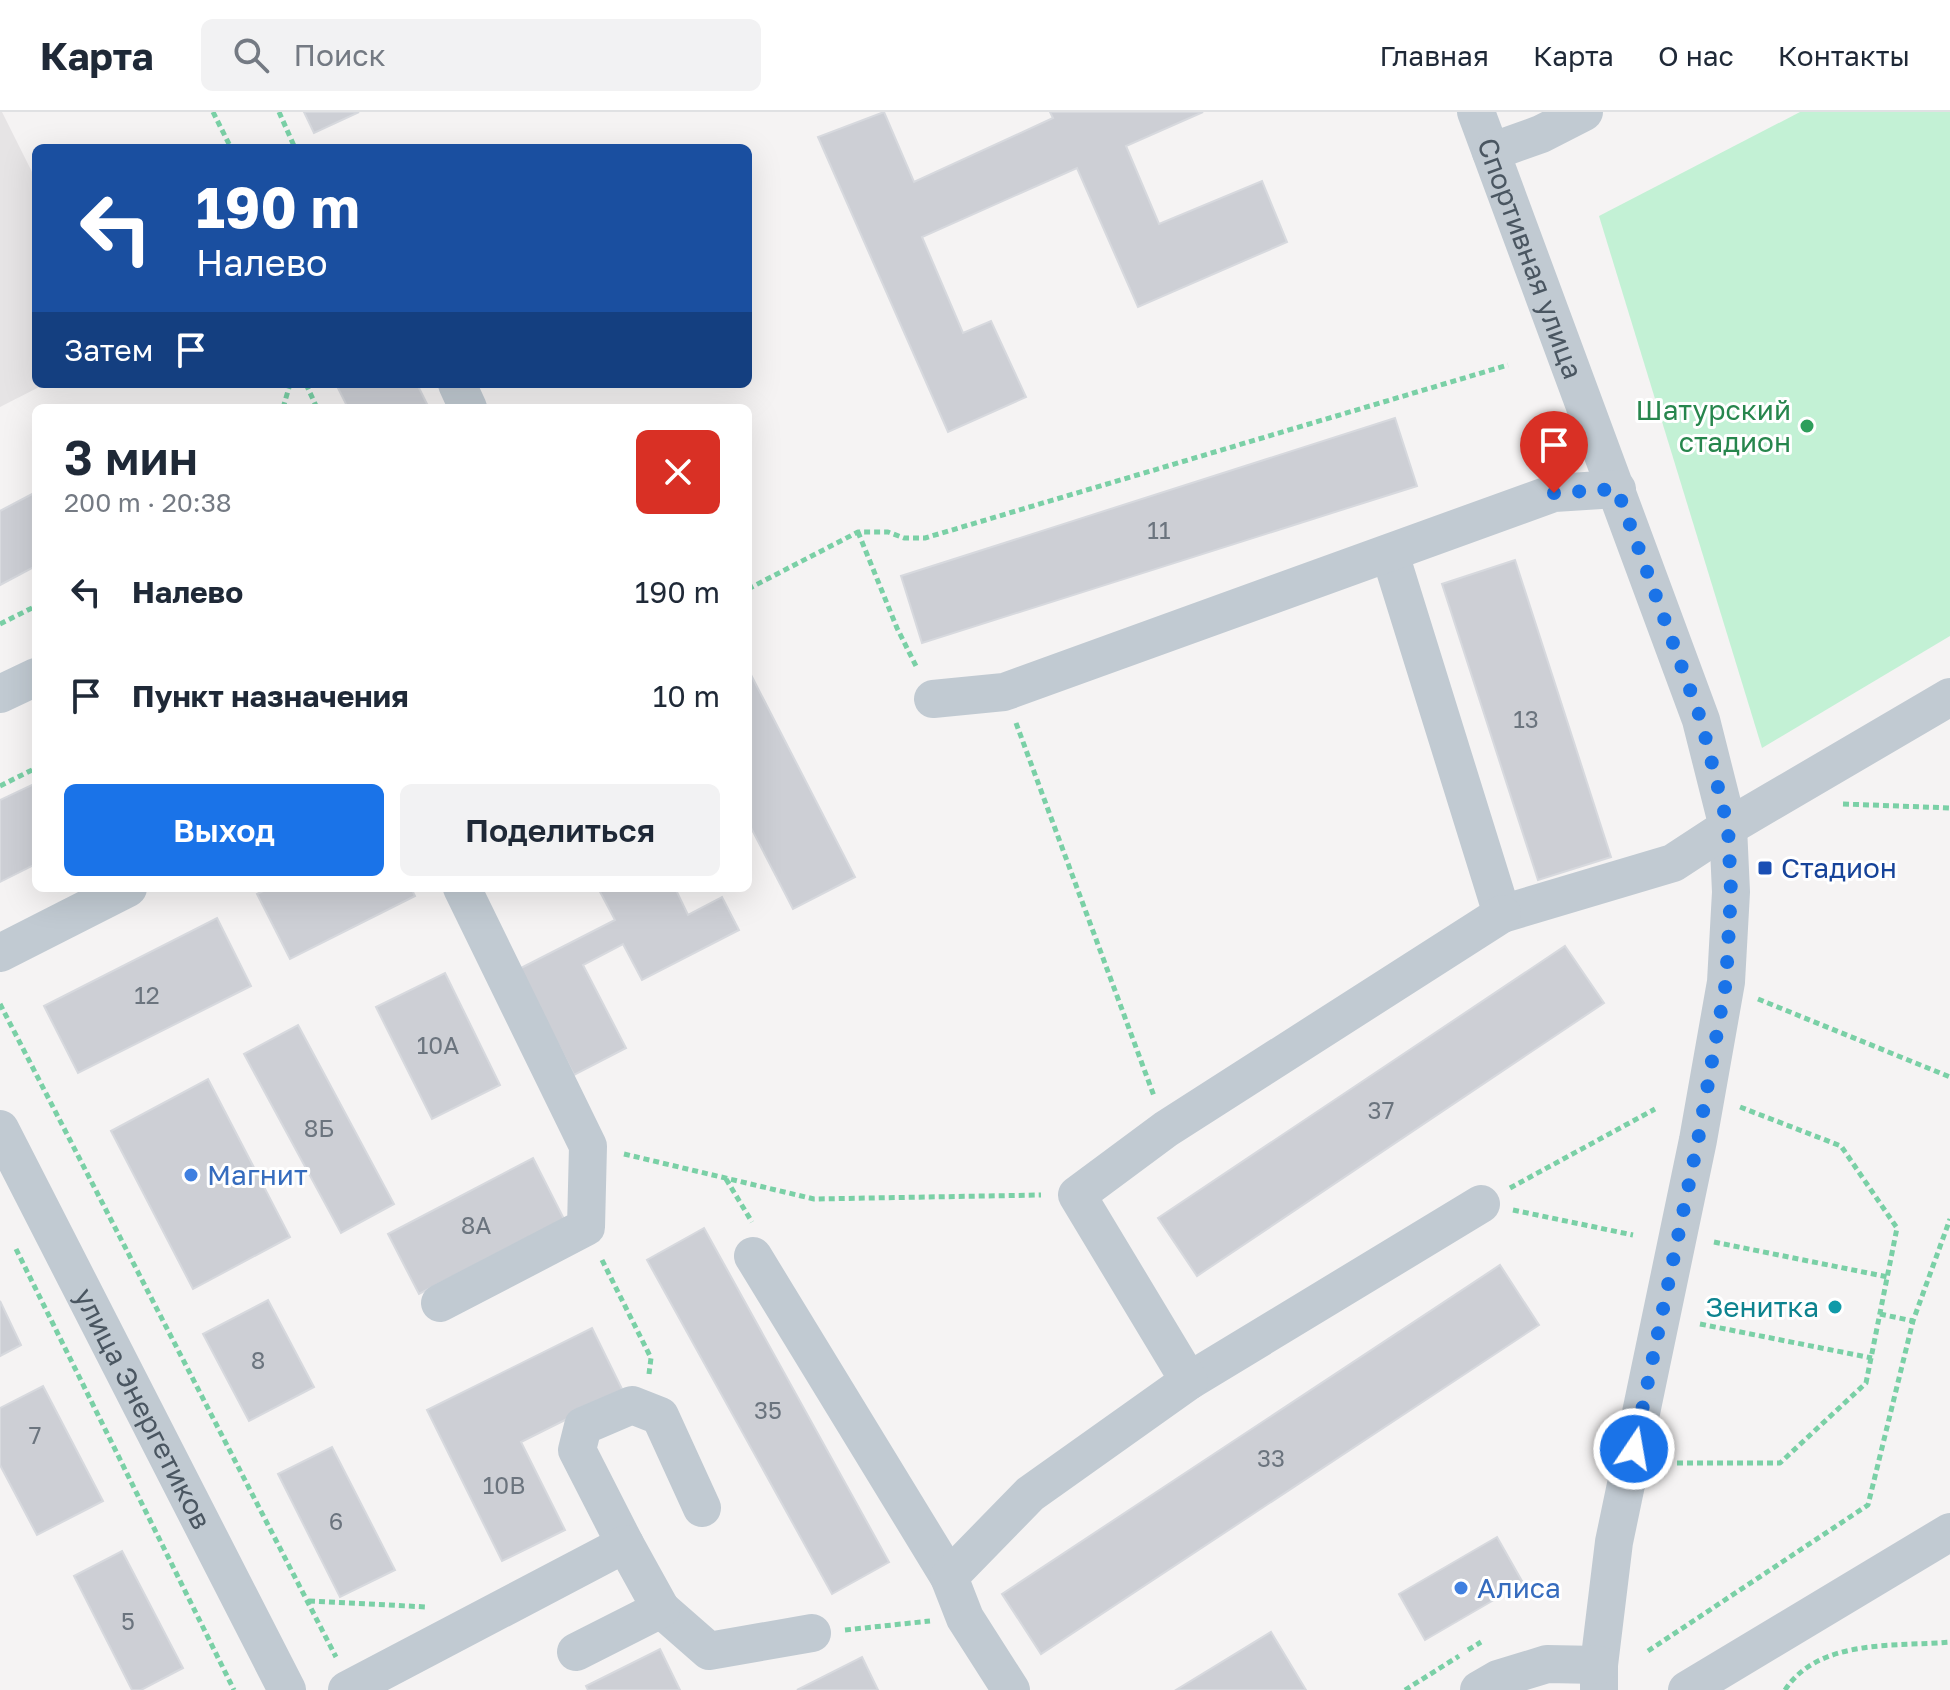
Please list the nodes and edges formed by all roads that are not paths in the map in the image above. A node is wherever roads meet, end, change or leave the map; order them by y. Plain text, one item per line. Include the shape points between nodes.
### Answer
1 (1476, 112) edge
2 (1584, 112) edge
3 (1491, 152) junction
4 (1617, 489) junction
5 (1390, 554) junction
6 (32, 679) edge
7 (0, 694) edge
8 (1950, 697) edge
9 (933, 699) road end
10 (1728, 827) junction
11 (120, 892) edge
12 (464, 892) edge
13 (1502, 914) junction
14 (0, 953) edge
15 (0, 1129) edge
16 (1481, 1204) road end
17 (753, 1256) dead end
18 (440, 1303) dead end
19 (1189, 1381) junction
20 (702, 1508) dead end
21 (1950, 1532) edge
22 (625, 1544) junction
23 (949, 1577) junction
24 (661, 1609) junction
25 (812, 1633) road end
26 (576, 1652) dead end
27 (1599, 1678) edge
28 (349, 1688) edge
29 (287, 1690) edge
30 (1011, 1690) edge
31 (1479, 1690) edge
32 (1687, 1690) edge

1 - 3 street, Спортивная улица
2 - 3 street
3 - 4 street, Спортивная улица
4 - 5 street via 1554,493
4 - 10 street, Спортивная улица via 1701,720
5 - 9 street via 1004,692
5 - 13 street
6 - 7 street
8 - 10 street
10 - 13 street via 1673,863
10 - 27 street, Спортивная улица via 1726,982 1614,1542
11 - 14 street
12 - 18 street via 588,1146 586,1227
13 - 19 street via 1166,1129 1077,1195
15 - 29 street, улица Энергетиков
16 - 19 street
17 - 23 street
19 - 23 street via 1030,1494
20 - 22 street via 660,1416 632,1405 583,1426 577,1450
21 - 32 street
22 - 24 street
22 - 28 street
23 - 30 street via 965,1618
24 - 25 street via 709,1651
24 - 26 street
27 - 31 street via 1547,1664

